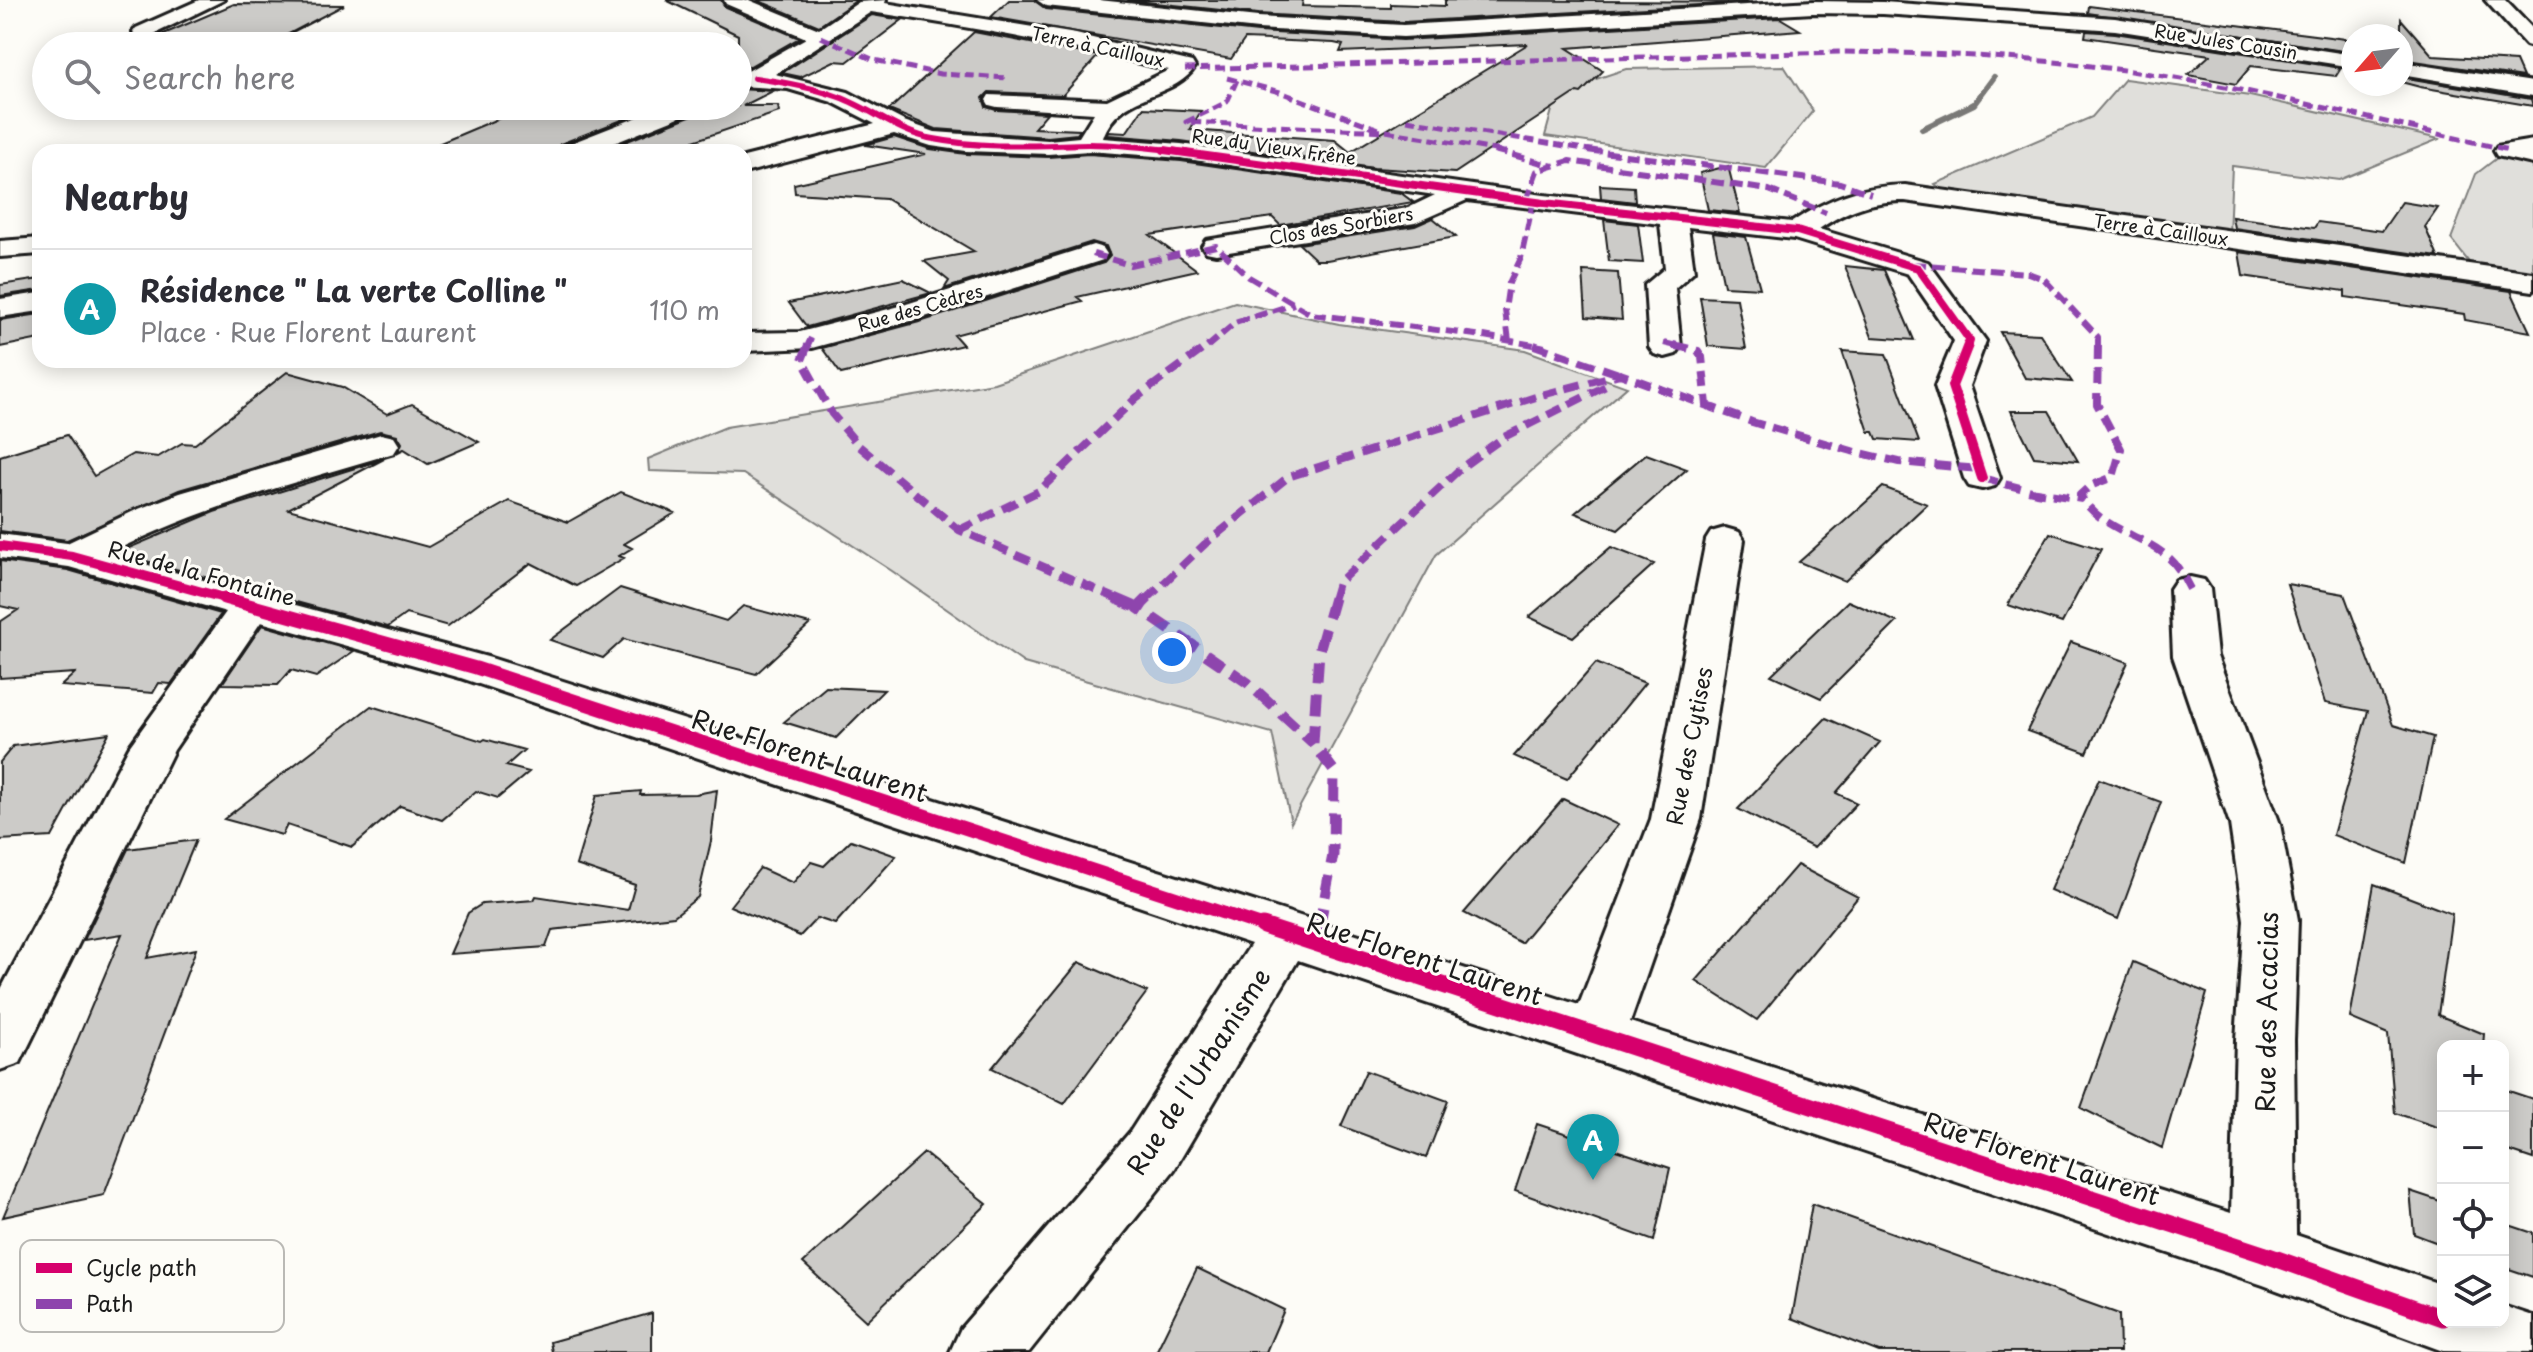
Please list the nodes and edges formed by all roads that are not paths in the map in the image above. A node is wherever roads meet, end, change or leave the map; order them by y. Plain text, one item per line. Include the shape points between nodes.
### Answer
1 (215, 0) edge
2 (733, 0) edge
3 (1046, 0) edge
4 (2494, 0) edge
5 (870, 2) edge
6 (143, 32) dead end
7 (821, 37) junction
8 (2533, 41) edge
9 (2341, 59) edge
10 (2413, 70) edge
11 (752, 77) edge
12 (752, 81) edge
13 (2533, 89) edge
14 (997, 100) dead end
15 (1111, 107) junction
16 (651, 120) edge
17 (896, 126) junction
18 (590, 144) edge
19 (1089, 144) junction
20 (2533, 147) edge
21 (2533, 157) edge
22 (752, 163) edge
23 (1462, 192) junction
24 (1673, 217) junction
25 (1797, 231) junction
26 (1216, 246) dead end
27 (32, 247) edge
28 (0, 249) edge
29 (1093, 254) dead end
30 (2533, 282) edge
31 (32, 303) edge
32 (0, 308) edge
33 (752, 342) edge
34 (1665, 347) dead end
35 (381, 445) dead end
36 (1982, 478) dead end
37 (1725, 540) dead end
38 (0, 546) edge
39 (72, 556) junction
40 (2190, 589) dead end
41 (251, 606) junction
42 (392, 645) joint
43 (1285, 935) junction
44 (1596, 1037) junction
45 (0, 1046) edge
46 (2263, 1254) junction
47 (2437, 1316) edge
48 (2472, 1328) edge
49 (2533, 1350) edge
50 (985, 1352) edge

1 - 6 street
2 - 7 street
3 - 9 street, Rue Jules Cousin via 1258,23 1403,31 1813,7 1896,8 2115,24
4 - 8 street
5 - 7 street
5 - 15 street, Terre à Cailloux via 1047,34 1185,69
7 - 11 street
10 - 13 street
12 - 17 street, Rue du Vieux Frêne via 790,83 840,97
14 - 15 street
15 - 19 street via 1095,126
16 - 18 street
17 - 19 street, Rue du Vieux Frêne via 966,144
17 - 22 street
19 - 23 street, Rue du Vieux Frêne via 1194,152
20 - 21 street via 2506,151
23 - 24 street, Rue du Vieux Frêne
23 - 26 street, Clos des Sorbiers via 1415,215
24 - 25 street, Rue du Vieux Frêne
24 - 34 street via 1680,271 1660,285
25 - 30 street, Terre à Cailloux via 1852,197 1905,193
25 - 36 street, Rue du Vieux Frêne via 1918,268 1970,341 1952,386
27 - 28 street
29 - 33 street, Rue des Cèdres via 801,341
31 - 32 street
35 - 39 street, Rue de la Fontaine via 193,501
37 - 44 street, Rue des Cytises via 1676,819
38 - 39 street, Rue de la Fontaine
39 - 41 street, Rue de la Fontaine
40 - 46 street, Rue des Acacias via 2195,656 2255,824 2271,920
41 - 42 street, Rue de la Fontaine
41 - 45 street, Rue de la Fontaine via 152,747
42 - 43 street, Rue Florent Laurent via 476,668
43 - 44 street, Rue Florent Laurent
43 - 50 street, Rue de l'Urbanisme via 1152,1151
44 - 46 street, Rue Florent Laurent
46 - 47 street, Rue Florent Laurent
48 - 49 street

